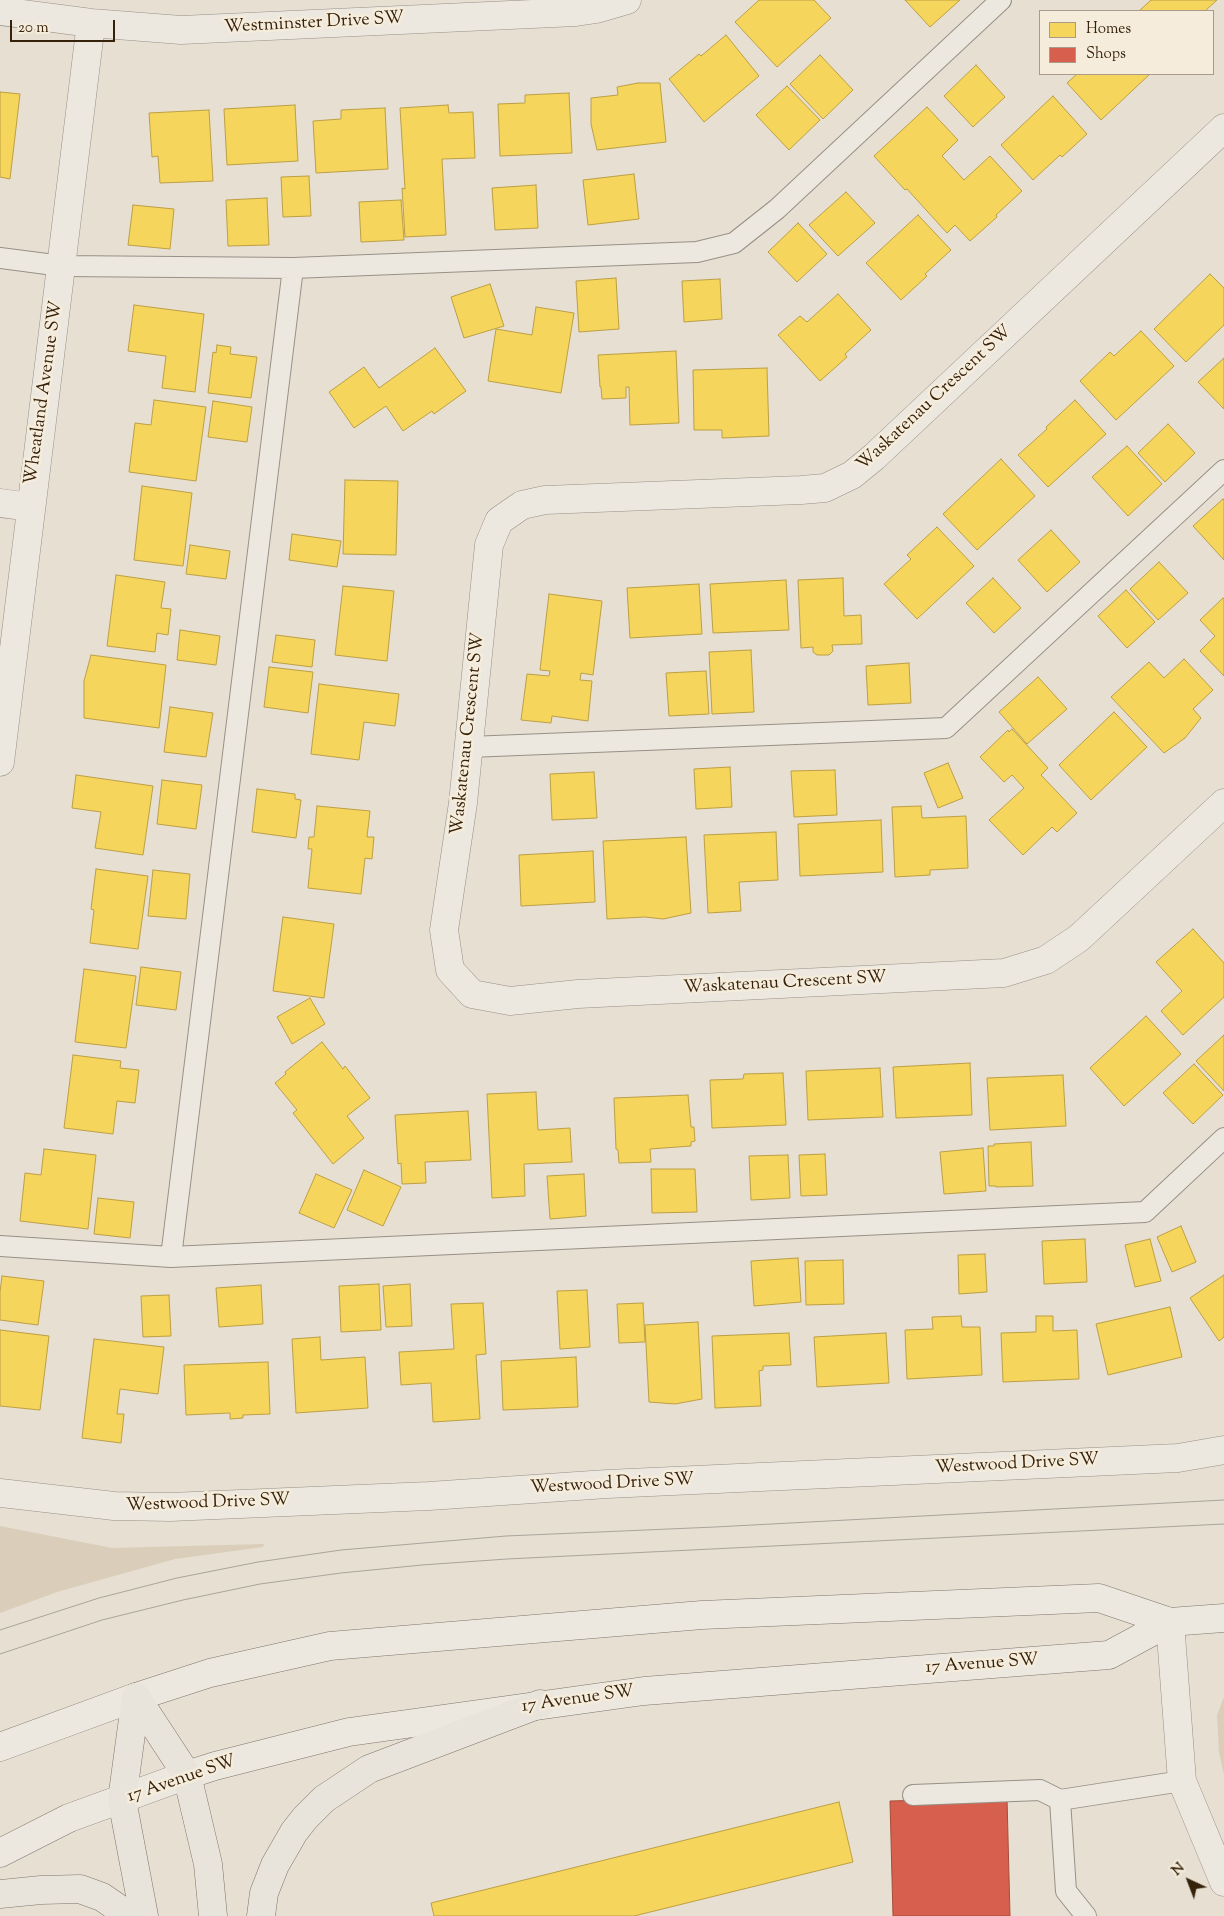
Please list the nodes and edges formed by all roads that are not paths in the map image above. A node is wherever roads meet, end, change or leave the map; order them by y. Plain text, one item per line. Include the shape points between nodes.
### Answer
1 (627, 0) edge
2 (1001, 0) edge
3 (0, 11) edge
4 (91, 23) junction
5 (1224, 128) edge
6 (0, 258) edge
7 (62, 266) junction
8 (293, 268) junction
9 (1224, 470) edge
10 (0, 503) edge
11 (30, 507) junction
12 (469, 747) junction
13 (0, 754) edge
14 (1224, 803) edge
15 (1224, 1138) edge
16 (0, 1246) edge
17 (171, 1257) junction
18 (1224, 1450) edge
19 (0, 1493) edge
20 (1224, 1618) edge
21 (1170, 1622) junction
22 (136, 1697) junction
23 (540, 1704) junction
24 (0, 1747) edge
25 (187, 1776) junction
26 (1182, 1781) junction
27 (913, 1795) dead end
28 (122, 1800) junction
29 (1060, 1800) junction
30 (0, 1853) edge
31 (1224, 1882) edge
32 (0, 1894) edge
33 (126, 1916) edge
34 (144, 1916) edge
35 (213, 1916) edge
36 (261, 1916) edge
37 (1086, 1916) edge

1 - 4 street, Westminster Drive SW via 576,12 181,30
2 - 8 lane via 777,209 734,244 697,252
3 - 4 street, Westminster Drive SW
4 - 7 street, Wheatland Avenue SW
5 - 12 street, Waskatenau Crescent SW via 852,475 825,488 801,490 545,500 522,505 499,521 489,545
6 - 7 lane
7 - 8 lane
7 - 11 street, Wheatland Avenue SW
8 - 17 lane
9 - 12 lane via 946,728
10 - 11 street
11 - 13 street, Wheatland Avenue SW
12 - 14 street, Waskatenau Crescent SW via 444,930 450,970 472,994 510,1001 578,994 1004,973 1046,960 1079,938
15 - 17 lane via 1145,1212
16 - 17 lane
18 - 19 street, Westwood Drive SW via 1178,1458 170,1507 114,1506
20 - 21 street, 17 Avenue SW
21 - 22 street, 17 Avenue SW via 1099,1598 702,1615 330,1646 210,1673
21 - 23 street, 17 Avenue SW via 1109,1655 644,1691
21 - 26 street
22 - 24 street, 17 Avenue SW
22 - 25 highway
22 - 28 highway
23 - 25 street, 17 Avenue SW via 349,1732
23 - 36 highway via 369,1769 324,1799 294,1832 275,1865 264,1893
25 - 28 street, 17 Avenue SW
25 - 35 highway via 208,1864
26 - 29 lane
26 - 31 street
27 - 29 lane via 1040,1790
28 - 30 street, 17 Avenue SW via 69,1818
28 - 34 highway
29 - 37 lane via 1066,1891
32 - 33 highway via 80,1889 102,1897

